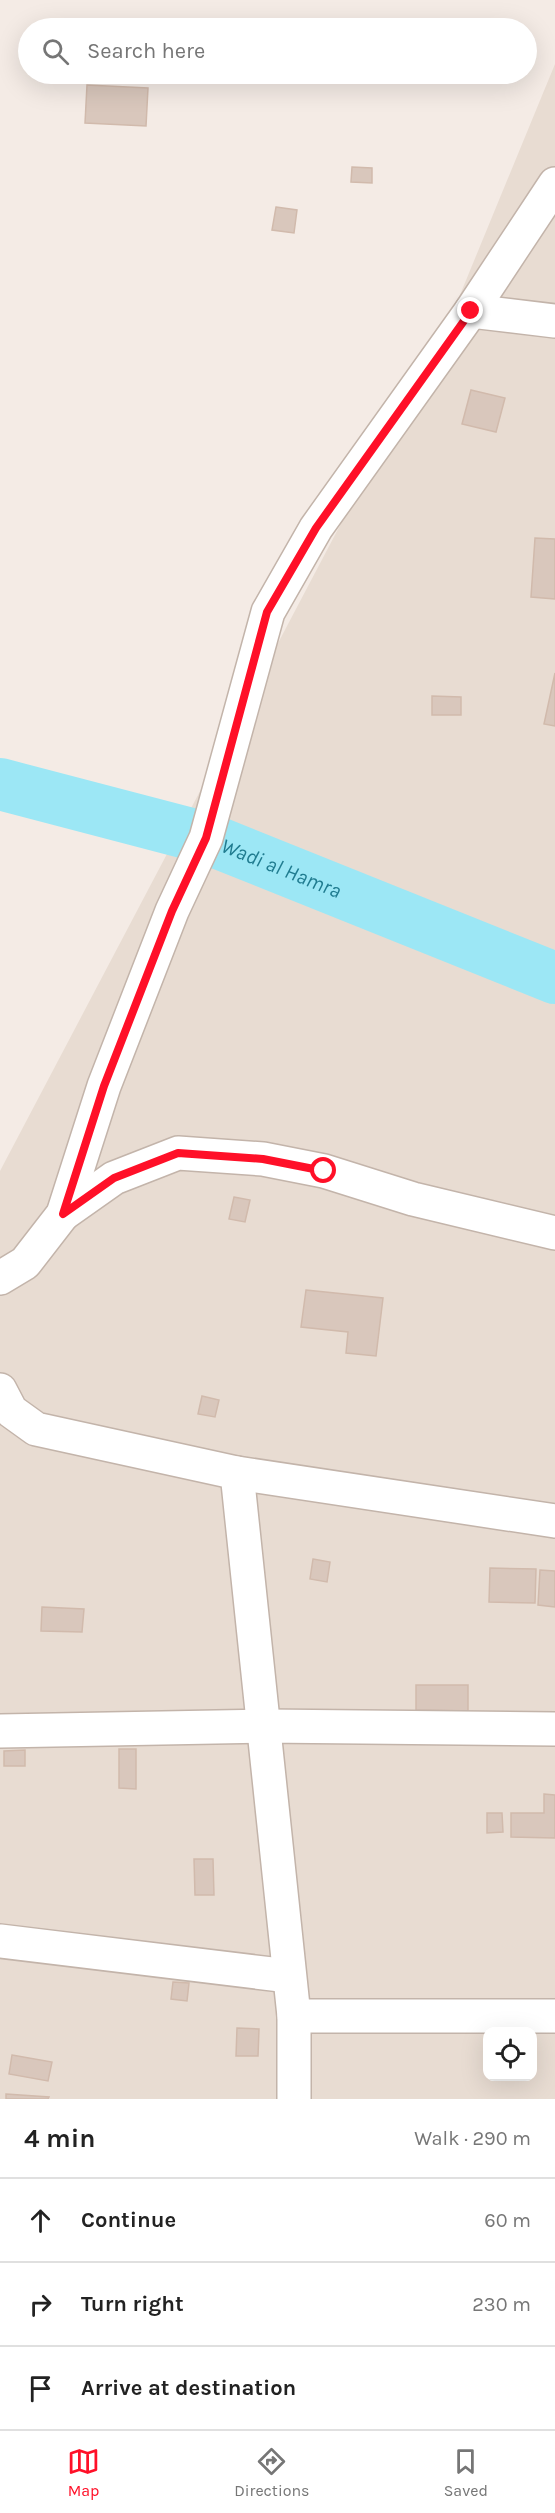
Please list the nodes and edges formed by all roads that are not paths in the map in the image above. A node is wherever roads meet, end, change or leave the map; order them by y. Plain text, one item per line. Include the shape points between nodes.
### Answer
1 (555, 184) edge
2 (471, 311) junction
3 (555, 321) edge
4 (63, 1214) junction
5 (555, 1233) edge
6 (0, 1278) edge
7 (0, 1390) edge
8 (237, 1473) junction
9 (555, 1521) edge
10 (264, 1726) junction
11 (555, 1729) edge
12 (0, 1731) edge
13 (0, 1941) edge
14 (289, 1976) junction
15 (294, 2016) junction
16 (555, 2016) edge
17 (294, 2099) edge

1 - 2 street
2 - 3 street
2 - 4 street via 316,528 267,612 206,838 172,911 104,1086
4 - 5 street via 114,1178 178,1153 263,1159 324,1171 413,1199
4 - 6 street via 25,1263
7 - 8 street via 11,1411 36,1429
8 - 9 street
8 - 10 street
10 - 11 street
10 - 12 street
10 - 14 street
13 - 14 street
14 - 15 street
15 - 16 street
15 - 17 street

